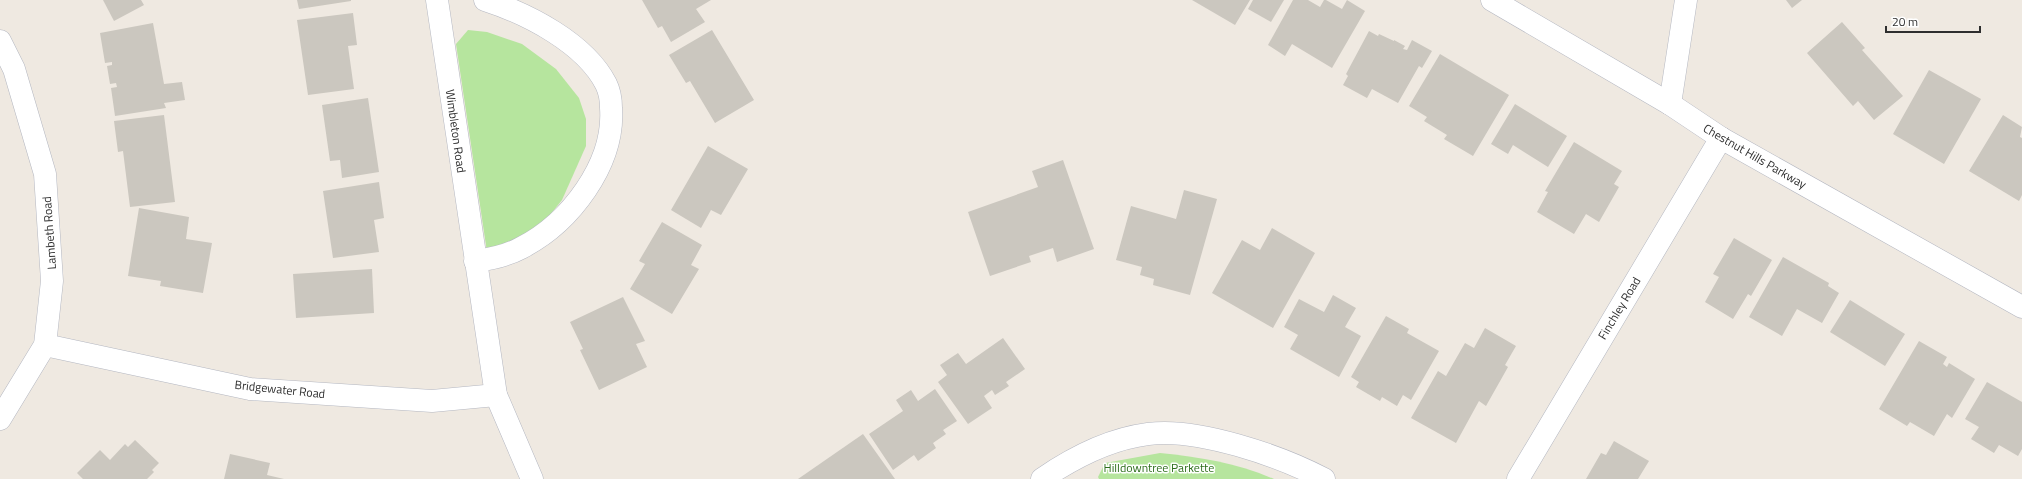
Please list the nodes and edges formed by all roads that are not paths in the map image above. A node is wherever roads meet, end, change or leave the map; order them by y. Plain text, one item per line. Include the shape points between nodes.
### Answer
1 (437, 0) edge
2 (485, 0) edge
3 (1492, 0) edge
4 (1686, 0) edge
5 (0, 41) edge
6 (1670, 104) junction
7 (1721, 138) junction
8 (475, 262) junction
9 (2022, 307) edge
10 (45, 345) junction
11 (496, 394) junction
12 (0, 419) edge
13 (532, 479) edge
14 (1042, 479) edge
15 (1324, 479) edge
16 (1518, 479) edge

1 - 8 street, Wimbleton Road
2 - 8 street via 545,27 584,54 597,68 607,86 612,123 607,148 597,169 582,194 559,221 522,248 502,257
3 - 6 street, Chestnut Hills Parkway
4 - 6 street
5 - 10 street, Lambeth Road via 14,69 45,174 52,281
6 - 7 street, Chestnut Hills Parkway
7 - 9 street, Chestnut Hills Parkway
7 - 16 street, Finchley Road
8 - 11 street, Wimbleton Road
10 - 11 street, Bridgewater Road via 250,389 432,401
10 - 12 street, Lambeth Road
11 - 13 street, Wimbleton Road
14 - 15 street via 1083,453 1117,441 1149,434 1188,435 1232,443 1281,460

